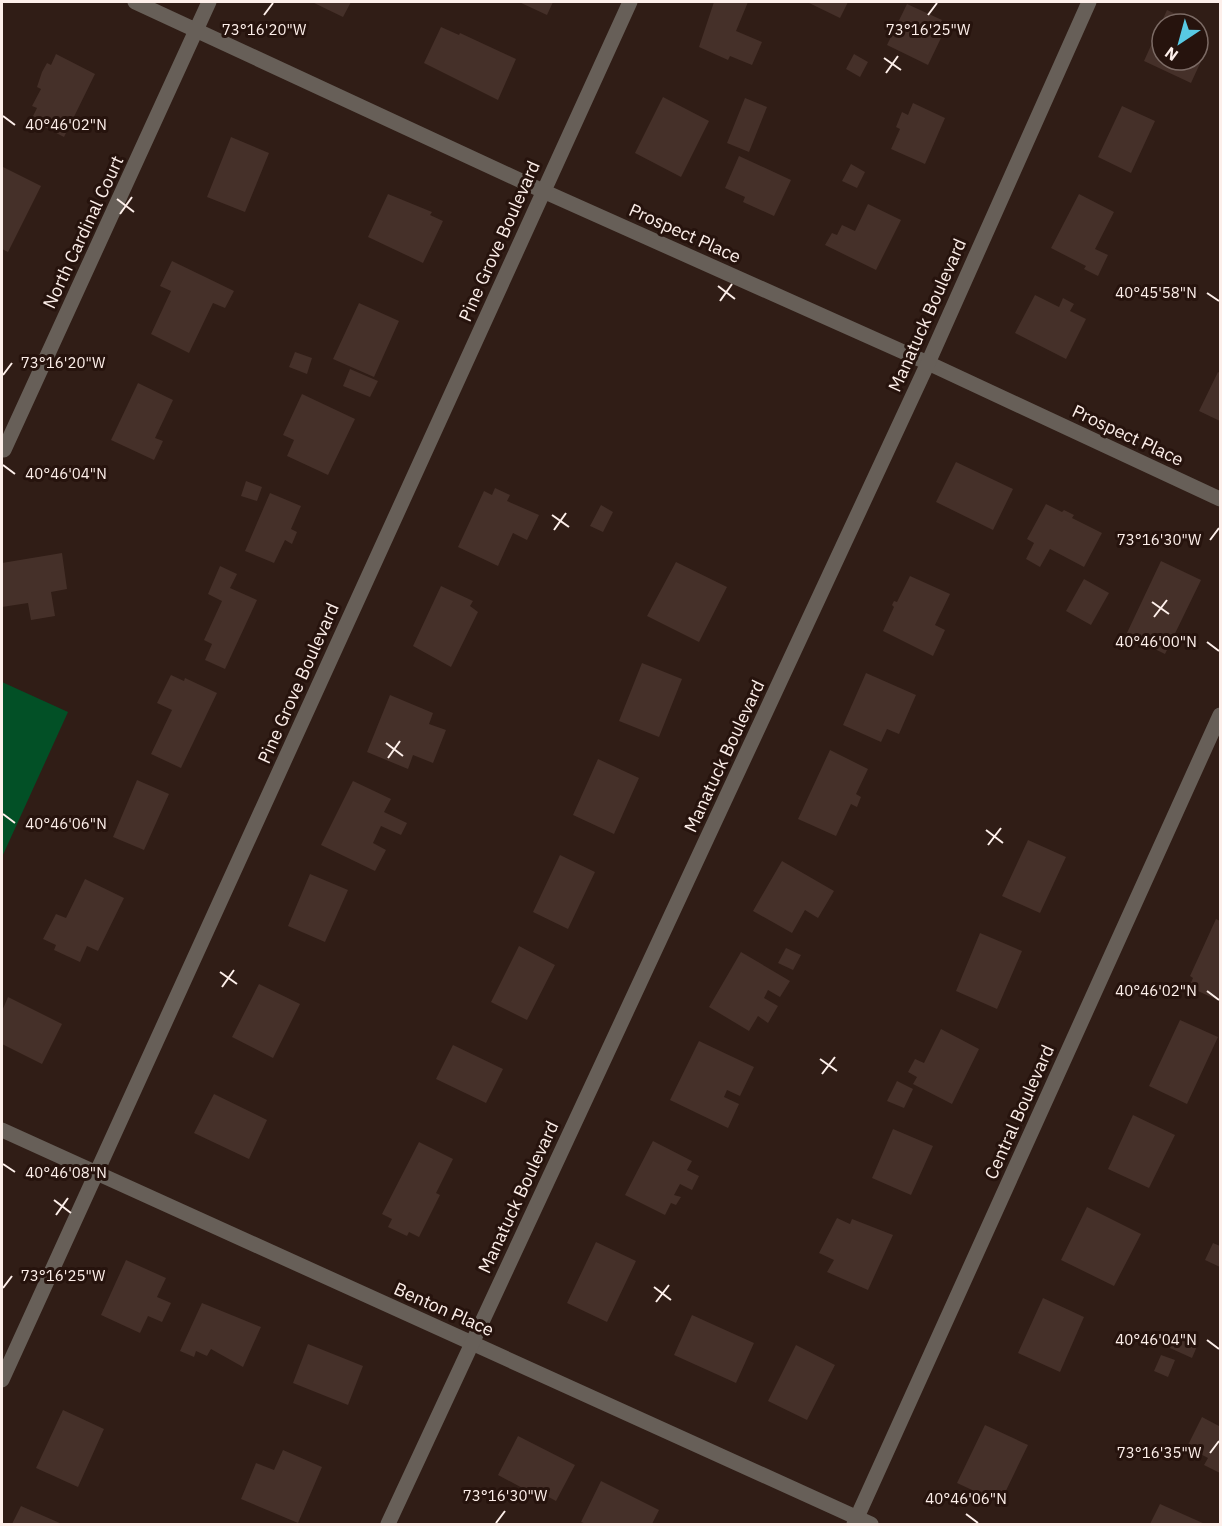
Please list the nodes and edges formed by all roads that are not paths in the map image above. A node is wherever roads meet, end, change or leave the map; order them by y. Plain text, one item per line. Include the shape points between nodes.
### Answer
1 (135, 2) edge
2 (209, 2) edge
3 (630, 2) edge
4 (1089, 2) edge
5 (197, 30) junction
6 (543, 191) junction
7 (928, 363) junction
8 (4, 450) dead end
9 (1221, 499) edge
10 (1221, 715) edge
11 (2, 1130) edge
12 (96, 1173) junction
13 (472, 1343) junction
14 (2, 1380) edge
15 (860, 1522) edge
16 (388, 1524) edge

1 - 5 street, Prospect Place
2 - 5 street, North Cardinal Court
3 - 6 street, Pine Grove Boulevard
4 - 7 street, Manatuck Boulevard
5 - 6 street, Prospect Place
5 - 8 street, North Cardinal Court
6 - 7 street, Prospect Place
6 - 12 street, Pine Grove Boulevard
7 - 9 street, Prospect Place
7 - 13 street, Manatuck Boulevard
10 - 15 street, Central Boulevard
11 - 12 street, Benton Place
12 - 13 street, Benton Place
12 - 14 street, Pine Grove Boulevard
13 - 15 street, Benton Place
13 - 16 street, Manatuck Boulevard

